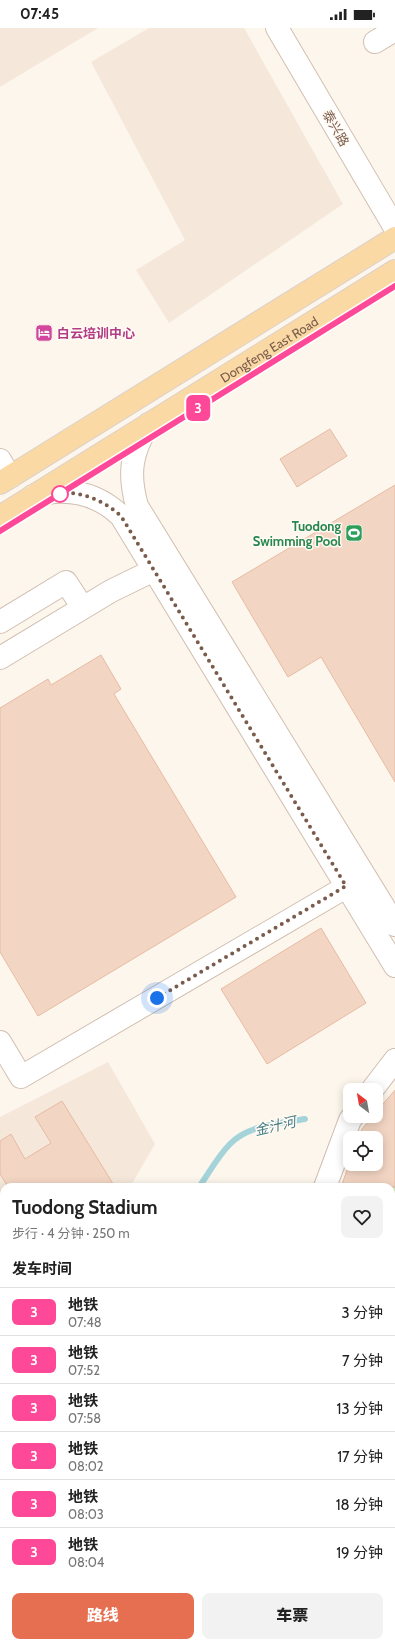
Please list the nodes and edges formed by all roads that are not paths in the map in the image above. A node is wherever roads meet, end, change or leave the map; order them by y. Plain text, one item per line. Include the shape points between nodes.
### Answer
1 (277, 28) edge
2 (395, 30) edge
3 (375, 42) dead end
4 (395, 228) edge
5 (395, 238) edge
6 (395, 271) edge
7 (149, 424) junction
8 (3, 477) edge
9 (32, 497) junction
10 (2, 515) edge
11 (154, 570) junction
12 (83, 608) junction
13 (0, 622) edge
14 (0, 658) edge
15 (346, 886) junction
16 (395, 925) edge
17 (395, 966) edge
18 (0, 1042) edge
19 (395, 1060) edge
20 (377, 1083) edge
21 (349, 1123) edge
22 (326, 1183) edge

1 - 4 street, 泰兴路
2 - 3 street
5 - 8 main road
6 - 7 main road, Dongfeng East Road
7 - 9 main road, Dongfeng East Road
7 - 16 street via 135,450 132,464 133,492 137,506
8 - 10 main road via 10,500 8,510
9 - 10 main road, Dongfeng East Road
9 - 11 street via 53,492 69,492 96,499 110,506 121,516
11 - 12 street
11 - 15 street
12 - 13 street via 66,582
12 - 14 street
15 - 17 street
15 - 18 street via 21,1077
19 - 20 street
21 - 22 street

